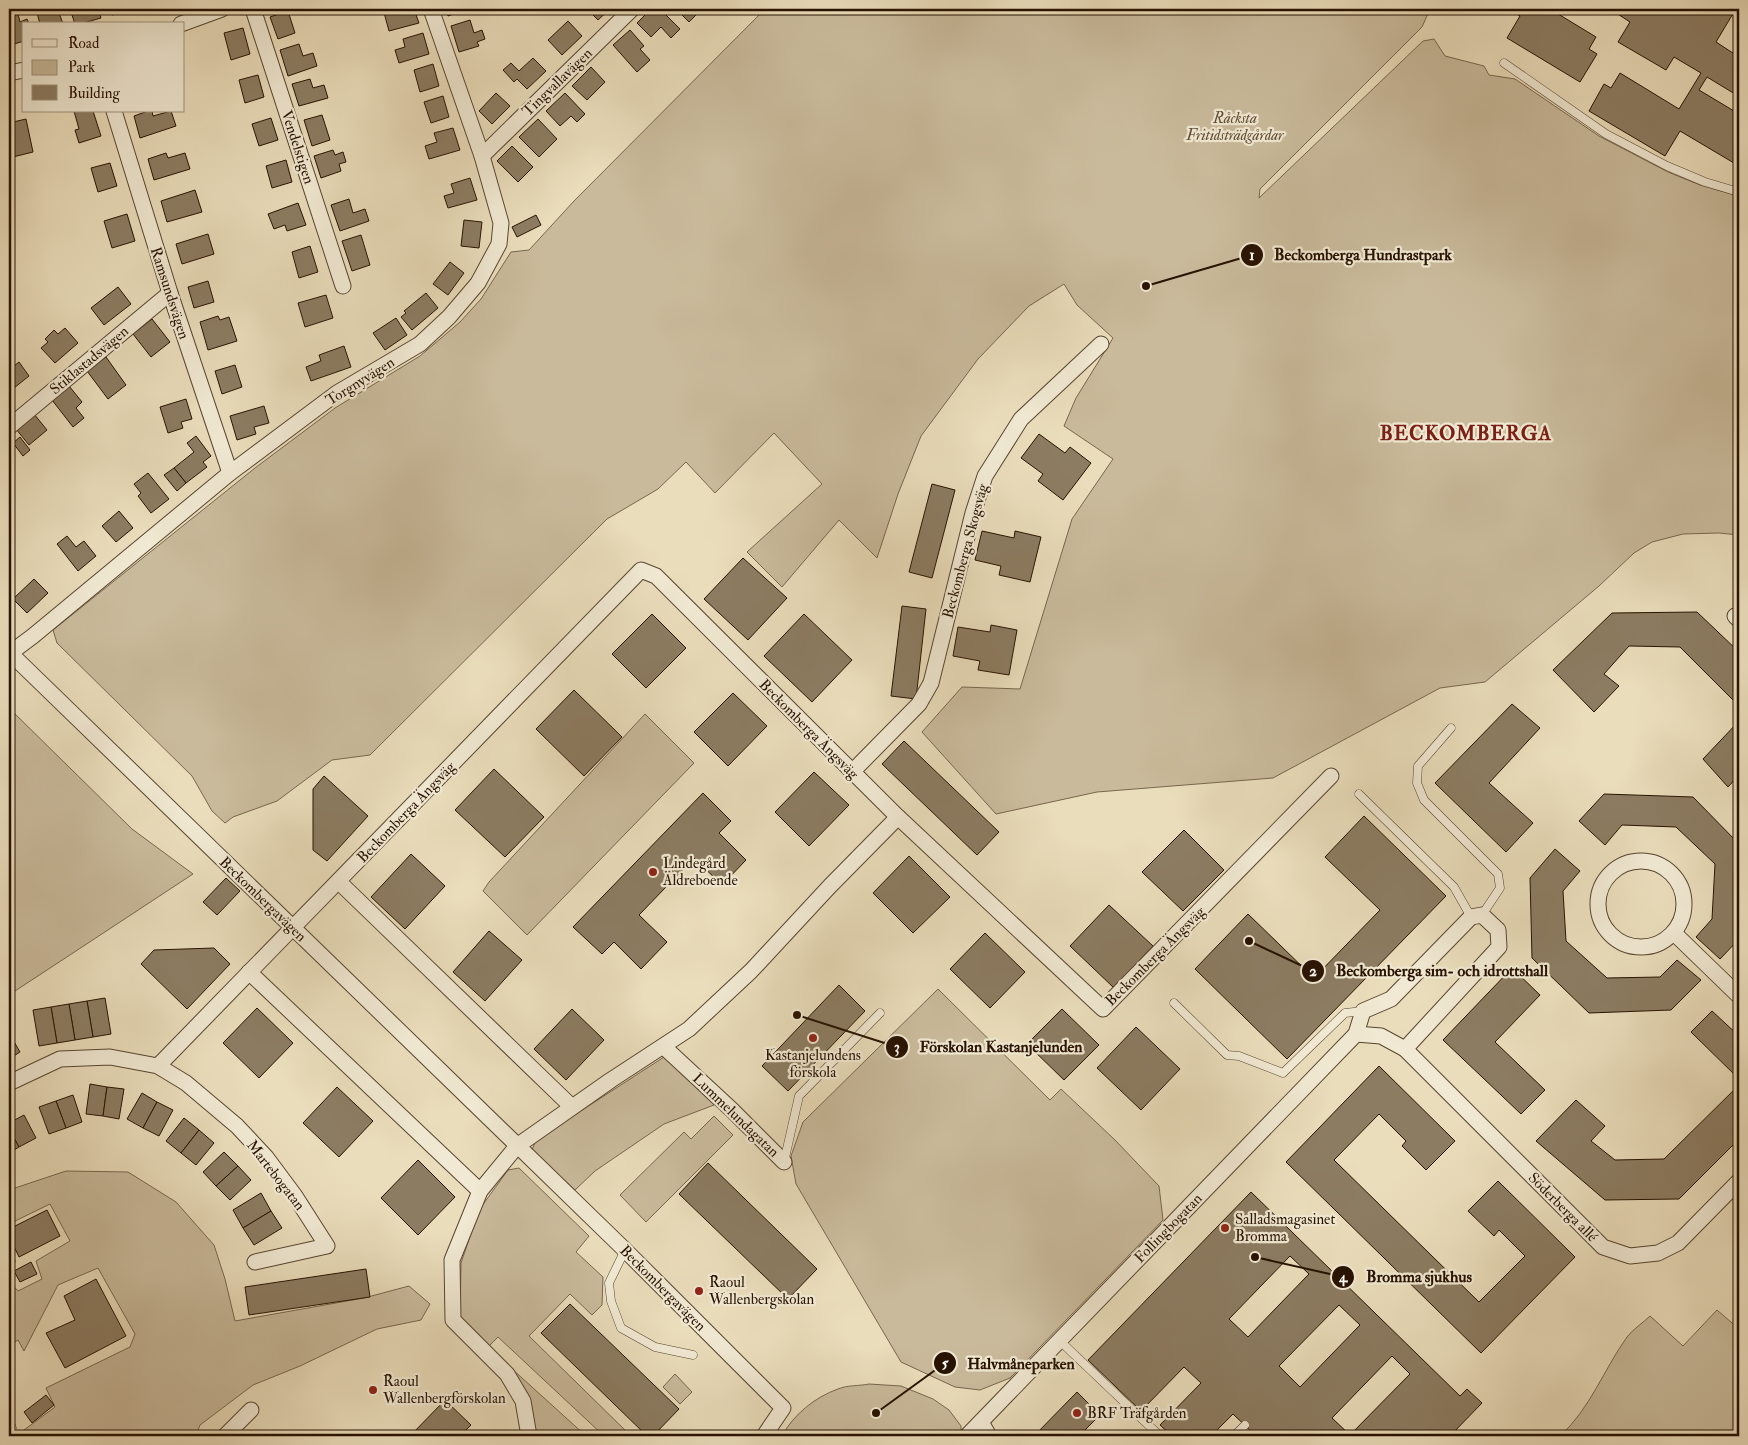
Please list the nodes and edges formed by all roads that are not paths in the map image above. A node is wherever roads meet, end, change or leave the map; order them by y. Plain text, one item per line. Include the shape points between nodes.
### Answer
1 (222, 9) edge
2 (253, 9) edge
3 (430, 9) edge
4 (632, 9) edge
5 (185, 23) edge
6 (1504, 63) dead end
7 (22, 70) edge
8 (9, 73) edge
9 (114, 112) edge
10 (482, 156) junction
11 (1739, 190) edge
12 (343, 286) dead end
13 (170, 293) junction
14 (1102, 344) dead end
15 (9, 427) edge
16 (230, 473) junction
17 (9, 653) edge
18 (1451, 728) dead end
19 (852, 772) junction
20 (1331, 776) dead end
21 (1359, 794) dead end
22 (898, 817) junction
23 (338, 882) junction
24 (1476, 916) junction
25 (293, 928) junction
26 (1674, 933) junction
27 (250, 972) junction
28 (1739, 996) edge
29 (1174, 1003) dead end
30 (1363, 1011) junction
31 (880, 1013) dead end
32 (1356, 1034) junction
33 (664, 1047) junction
34 (1405, 1049) junction
35 (158, 1066) junction
36 (9, 1083) edge
37 (572, 1108) junction
38 (517, 1146) junction
39 (784, 1162) joint
40 (1739, 1181) edge
41 (480, 1191) junction
42 (625, 1250) junction
43 (254, 1262) dead end
44 (1060, 1341) junction
45 (693, 1355) dead end
46 (251, 1410) dead end
47 (9, 1420) edge
48 (981, 1422) junction
49 (1245, 1426) dead end
50 (15, 1436) edge
51 (225, 1436) edge
52 (529, 1436) edge
53 (764, 1436) edge
54 (968, 1436) edge
55 (989, 1436) edge
56 (1160, 1436) edge
57 (1234, 1436) edge

1 - 5 street
2 - 12 street, Vendelstigen
3 - 10 street, Torgnyvägen
4 - 10 street, Tingvallavägen
6 - 11 lane via 1606,134 1667,166 1705,182
7 - 8 street
9 - 13 street, Ramsundsvägen
10 - 16 street, Torgnyvägen via 501,223 499,244 478,283 420,344 337,393
13 - 15 street, Stiklastadsvägen
13 - 16 street, Ramsundsvägen
14 - 19 street, Beckomberga Skogsväg via 1022,419 985,476 931,684 919,704
16 - 17 street, Torgnyvägen
17 - 25 street, Beckombergavägen
18 - 24 lane via 1418,766 1417,783 1424,800 1498,874 1500,888
19 - 22 street, Beckomberga Ängsväg
19 - 23 street, Beckomberga Ängsväg via 656,576 641,570
20 - 22 street, Beckomberga Ängsväg via 1103,1009
21 - 24 lane via 1454,887
22 - 33 street via 750,971 689,1029
23 - 25 street, Beckomberga Ängsväg
23 - 37 street
24 - 30 street via 1390,999
24 - 34 street via 1498,930 1500,947
25 - 27 street
25 - 38 street, Beckombergavägen
26 - 26 street via 1681,921 1683,894 1669,871 1651,862 1630,862 1607,877 1600,890 1598,905 1608,932 1633,947 1648,947
26 - 28 street
27 - 35 street
27 - 41 street
29 - 30 lane via 1227,1055 1239,1056 1283,1073 1345,1013
30 - 32 street
31 - 39 lane, Lummelundagatan via 799,1096
32 - 34 street, Söderberga allé via 1381,1036
32 - 44 street, Follingbogatan
33 - 37 street
33 - 39 street, Lummelundagatan
34 - 40 street, Söderberga allé via 1603,1247 1630,1256 1658,1253 1678,1243
35 - 36 street, Martebogatan via 110,1057 60,1059
35 - 43 street, Martebogatan via 186,1083 237,1126 266,1157 327,1246
37 - 38 street
38 - 41 street
38 - 42 street, Beckombergavägen
41 - 52 street via 452,1260 453,1320 507,1374 523,1401
42 - 45 lane via 609,1283 611,1301 621,1328 655,1347
42 - 53 street, Beckombergavägen via 783,1408
44 - 48 street, Follingbogatan
44 - 56 lane
46 - 51 street
47 - 50 lane
48 - 54 street, Follingbogatan
48 - 55 street
49 - 57 lane

